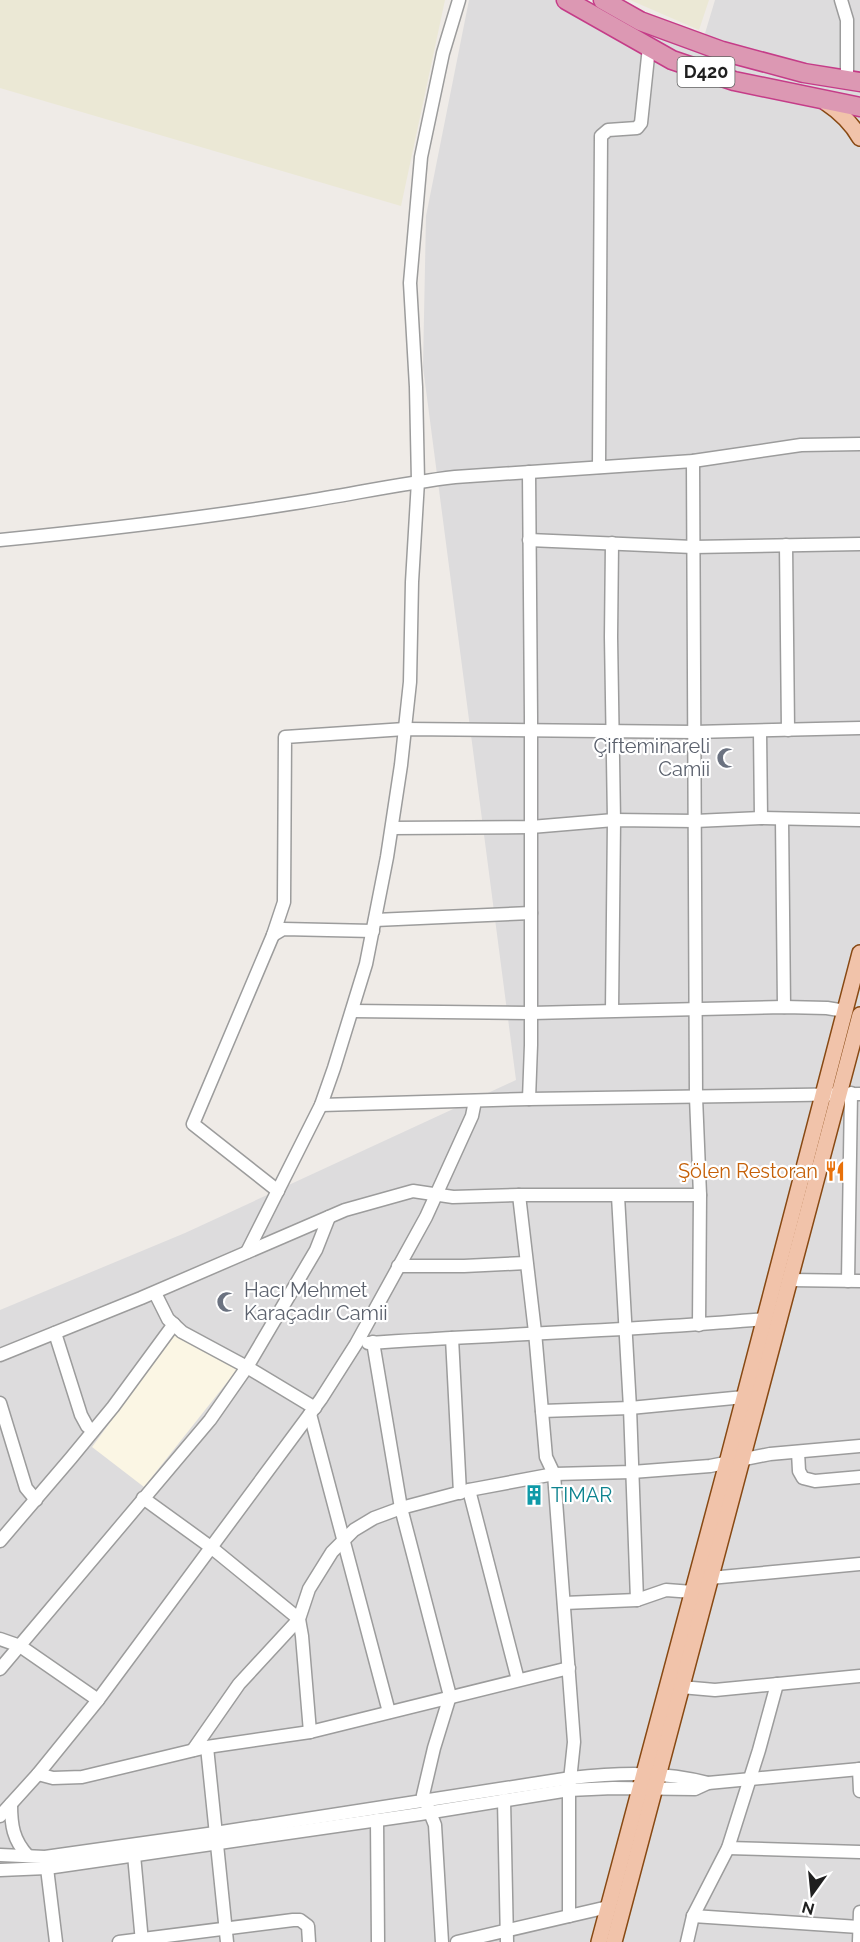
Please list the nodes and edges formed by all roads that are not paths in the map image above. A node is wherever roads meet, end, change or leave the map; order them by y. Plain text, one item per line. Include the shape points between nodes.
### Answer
1 (459, 0) edge
2 (566, 0) edge
3 (603, 0) edge
4 (841, 0) edge
5 (649, 47) junction
6 (854, 81) edge
7 (860, 94) edge
8 (820, 98) junction
9 (860, 104) edge
10 (860, 138) edge
11 (860, 444) edge
12 (693, 460) junction
13 (599, 467) junction
14 (529, 472) junction
15 (418, 481) junction
16 (0, 540) edge
17 (529, 540) junction
18 (612, 543) junction
19 (860, 544) edge
20 (786, 546) junction
21 (693, 547) junction
22 (860, 728) edge
23 (405, 729) junction
24 (614, 730) junction
25 (788, 730) junction
26 (759, 731) junction
27 (531, 732) junction
28 (694, 732) junction
29 (760, 818) junction
30 (782, 819) junction
31 (614, 820) junction
32 (860, 820) edge
33 (695, 821) junction
34 (531, 827) junction
35 (392, 828) junction
36 (531, 913) junction
37 (374, 925) junction
38 (273, 935) junction
39 (860, 953) edge
40 (784, 1007) junction
41 (696, 1008) junction
42 (612, 1010) junction
43 (352, 1011) junction
44 (531, 1013) junction
45 (853, 1013) edge
46 (850, 1093) edge
47 (824, 1094) junction
48 (696, 1097) junction
49 (529, 1099) junction
50 (474, 1101) junction
51 (321, 1105) junction
52 (278, 1191) junction
53 (435, 1195) junction
54 (519, 1195) junction
55 (700, 1195) junction
56 (618, 1196) junction
57 (329, 1217) junction
58 (247, 1252) junction
59 (526, 1263) junction
60 (398, 1266) junction
61 (790, 1280) junction
62 (854, 1281) edge
63 (154, 1293) junction
64 (765, 1319) junction
65 (174, 1324) junction
66 (699, 1325) junction
67 (626, 1328) junction
68 (535, 1332) junction
69 (55, 1333) junction
70 (452, 1338) junction
71 (374, 1342) junction
72 (356, 1344) junction
73 (0, 1355) edge
74 (247, 1367) junction
75 (744, 1397) junction
76 (0, 1403) edge
77 (630, 1408) junction
78 (313, 1411) junction
79 (542, 1411) junction
80 (93, 1431) junction
81 (860, 1446) edge
82 (798, 1452) junction
83 (735, 1460) junction
84 (632, 1472) junction
85 (554, 1474) junction
86 (860, 1477) edge
87 (465, 1491) junction
88 (143, 1498) junction
89 (36, 1500) junction
90 (401, 1508) junction
91 (342, 1540) junction
92 (0, 1541) edge
93 (212, 1548) junction
94 (860, 1563) edge
95 (710, 1578) junction
96 (693, 1592) junction
97 (637, 1600) junction
98 (564, 1603) junction
99 (299, 1619) junction
100 (0, 1639) edge
101 (20, 1646) junction
102 (569, 1668) junction
103 (0, 1669) edge
104 (860, 1676) edge
105 (518, 1680) junction
106 (777, 1684) junction
107 (681, 1687) junction
108 (450, 1696) junction
109 (98, 1700) junction
110 (389, 1712) junction
111 (310, 1732) junction
112 (207, 1747) junction
113 (193, 1750) junction
114 (859, 1769) edge
115 (38, 1774) junction
116 (750, 1779) junction
117 (649, 1782) junction
118 (570, 1784) junction
119 (860, 1791) edge
120 (504, 1800) junction
121 (11, 1804) junction
122 (427, 1807) junction
123 (0, 1816) edge
124 (377, 1820) junction
125 (216, 1837) junction
126 (728, 1848) junction
127 (860, 1852) edge
128 (134, 1854) junction
129 (0, 1855) edge
130 (28, 1856) junction
131 (46, 1862) junction
132 (0, 1870) edge
133 (608, 1907) junction
134 (860, 1912) edge
135 (569, 1916) junction
136 (693, 1916) junction
137 (859, 1927) edge
138 (225, 1928) junction
139 (507, 1936) edge
140 (142, 1941) edge
141 (56, 1942) edge
142 (119, 1942) edge
143 (227, 1942) edge
144 (309, 1942) edge
145 (378, 1942) edge
146 (442, 1942) edge
147 (457, 1942) edge
148 (599, 1942) edge
149 (614, 1942) edge
150 (687, 1942) edge
151 (859, 1942) edge

1 - 15 street via 421,157 410,283
2 - 5 highway, D420
3 - 6 highway, D420 via 640,21 722,51 804,73
4 - 6 street
5 - 8 highway, D420 via 672,60 734,81
5 - 13 street via 641,123 637,128 608,130 601,136
7 - 9 main road, D420
8 - 9 highway, D420
8 - 10 main road via 840,111
11 - 12 street via 801,445
12 - 13 street
12 - 21 street
13 - 14 street
14 - 15 street
14 - 17 street
15 - 16 street via 304,502
15 - 23 street
17 - 18 street
17 - 27 street
18 - 21 street
18 - 24 street
19 - 20 street
20 - 21 street
20 - 25 street
21 - 28 street
22 - 25 street
23 - 27 street
23 - 35 street
23 - 38 street via 285,737 284,902
24 - 27 street
24 - 28 street
24 - 31 street
25 - 26 street
26 - 28 street
26 - 29 street
27 - 34 street
28 - 33 street
29 - 30 street
29 - 33 street
30 - 32 street
30 - 40 street
31 - 33 street
31 - 34 street
31 - 42 street
33 - 41 street
34 - 35 street
34 - 36 street
35 - 37 street
36 - 37 street
36 - 44 street
37 - 38 street via 284,929
37 - 43 street
38 - 52 street via 193,1124
39 - 45 main road
40 - 41 street
40 - 45 street
41 - 42 street
41 - 48 street
42 - 44 street
43 - 44 street
43 - 51 street
44 - 49 street
45 - 46 main road
45 - 47 main road
46 - 47 street
46 - 61 main road
46 - 62 street
47 - 48 street
47 - 64 main road
48 - 49 street
48 - 55 street
49 - 50 street
50 - 51 street
50 - 53 street via 472,1116
51 - 52 street
52 - 58 street
53 - 54 street
53 - 57 street via 413,1191
53 - 60 street
54 - 56 street
54 - 59 street
55 - 56 street
55 - 66 street
56 - 67 street
57 - 58 street
57 - 74 street via 316,1250
58 - 63 street
59 - 60 street
59 - 68 street
60 - 72 street
61 - 62 street
61 - 83 main road
63 - 65 street
63 - 69 street
64 - 66 street
64 - 75 main road
65 - 74 street
65 - 80 street
66 - 67 street
67 - 68 street
67 - 77 street
68 - 70 street
68 - 79 street
69 - 73 street
69 - 80 street via 81,1415
70 - 71 street
70 - 87 street
71 - 72 street
71 - 90 street
72 - 78 street
74 - 78 street
74 - 88 street via 210,1420
75 - 77 street
75 - 83 main road
76 - 89 street via 26,1488
77 - 79 street
77 - 84 street
78 - 91 street
78 - 93 street
79 - 85 street via 546,1457
80 - 89 street
81 - 82 street
82 - 83 street
82 - 86 street via 803,1478 815,1481
83 - 84 street via 710,1466
83 - 95 main road
83 - 96 main road
84 - 85 street
84 - 97 street
85 - 87 street
85 - 98 street
87 - 90 street
87 - 105 street
88 - 93 street
88 - 101 street
89 - 92 street
90 - 91 street via 374,1518
90 - 108 street
91 - 99 street via 309,1589
91 - 110 street
93 - 99 street
93 - 109 street
94 - 95 street
95 - 107 main road
96 - 97 street via 666,1590
96 - 117 main road
97 - 98 street
98 - 102 street
99 - 111 street
99 - 113 street via 239,1684
100 - 101 street
101 - 103 street
101 - 109 street
102 - 105 street
102 - 118 street via 574,1742
104 - 106 street
105 - 108 street
106 - 107 street via 715,1690
106 - 116 street
107 - 117 main road
108 - 110 street
108 - 122 street via 423,1795
109 - 115 street
110 - 111 street
111 - 112 street
112 - 113 street
112 - 125 street
113 - 115 street via 82,1777
114 - 116 street
114 - 119 street
115 - 121 street
116 - 117 street via 695,1789
116 - 126 street
117 - 118 street via 612,1773
117 - 133 main road
117 - 149 main road
118 - 120 street
118 - 122 street
118 - 135 street
120 - 122 street
120 - 139 street
121 - 123 street
121 - 130 street via 12,1831
122 - 124 street
122 - 125 street
122 - 146 street via 435,1825
124 - 125 street
124 - 145 street
125 - 128 street
125 - 131 street
125 - 138 street
126 - 127 street
126 - 136 street
128 - 131 street
128 - 140 street
129 - 130 street
130 - 131 street
131 - 132 street
131 - 141 street
133 - 135 street
133 - 148 main road
134 - 137 street
135 - 139 street
136 - 137 street
136 - 150 street
137 - 151 street
138 - 140 street
138 - 143 street
138 - 144 street via 300,1920 308,1926
139 - 147 street
140 - 142 street

